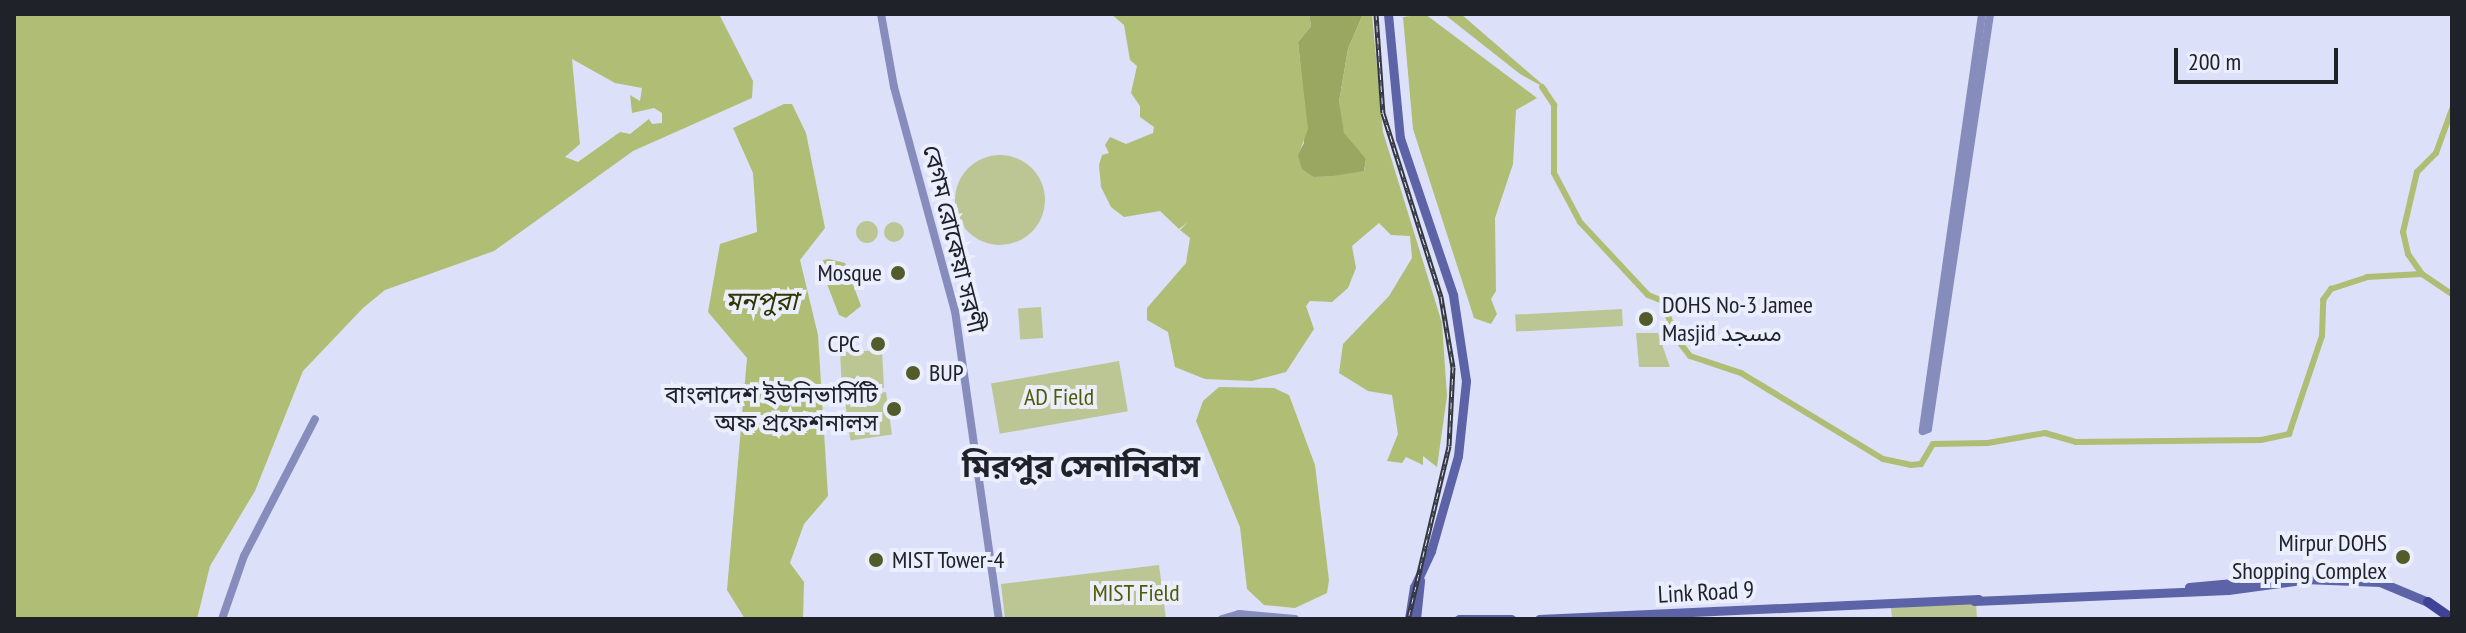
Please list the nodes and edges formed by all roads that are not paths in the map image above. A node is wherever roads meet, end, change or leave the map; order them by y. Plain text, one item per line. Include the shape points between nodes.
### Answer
1 (881, 14) edge
2 (1388, 14) edge
3 (1982, 14) edge
4 (1990, 14) edge
5 (315, 419) dead end
6 (1420, 580) junction
7 (2428, 602) junction
8 (222, 619) edge
9 (999, 619) edge
10 (1222, 619) edge
11 (1295, 619) edge
12 (1409, 619) edge
13 (1416, 619) edge
14 (1459, 619) edge
15 (1511, 619) edge
16 (1539, 619) edge
17 (2443, 619) edge
18 (2452, 619) edge

1 - 9 street, বেগম রোকেয়া সরণী via 894,87 955,311
2 - 6 main road via 1400,138 1453,295 1466,381 1461,444
3 - 4 street via 1921,429 1926,431
5 - 8 street via 244,556
6 - 12 main road
6 - 13 main road
7 - 16 main road, Link Road 9 via 2380,582 2309,579 2142,593
7 - 17 main road, Link Road 9
7 - 18 main road, Link Road 9
10 - 11 street via 1252,614
14 - 15 main road

